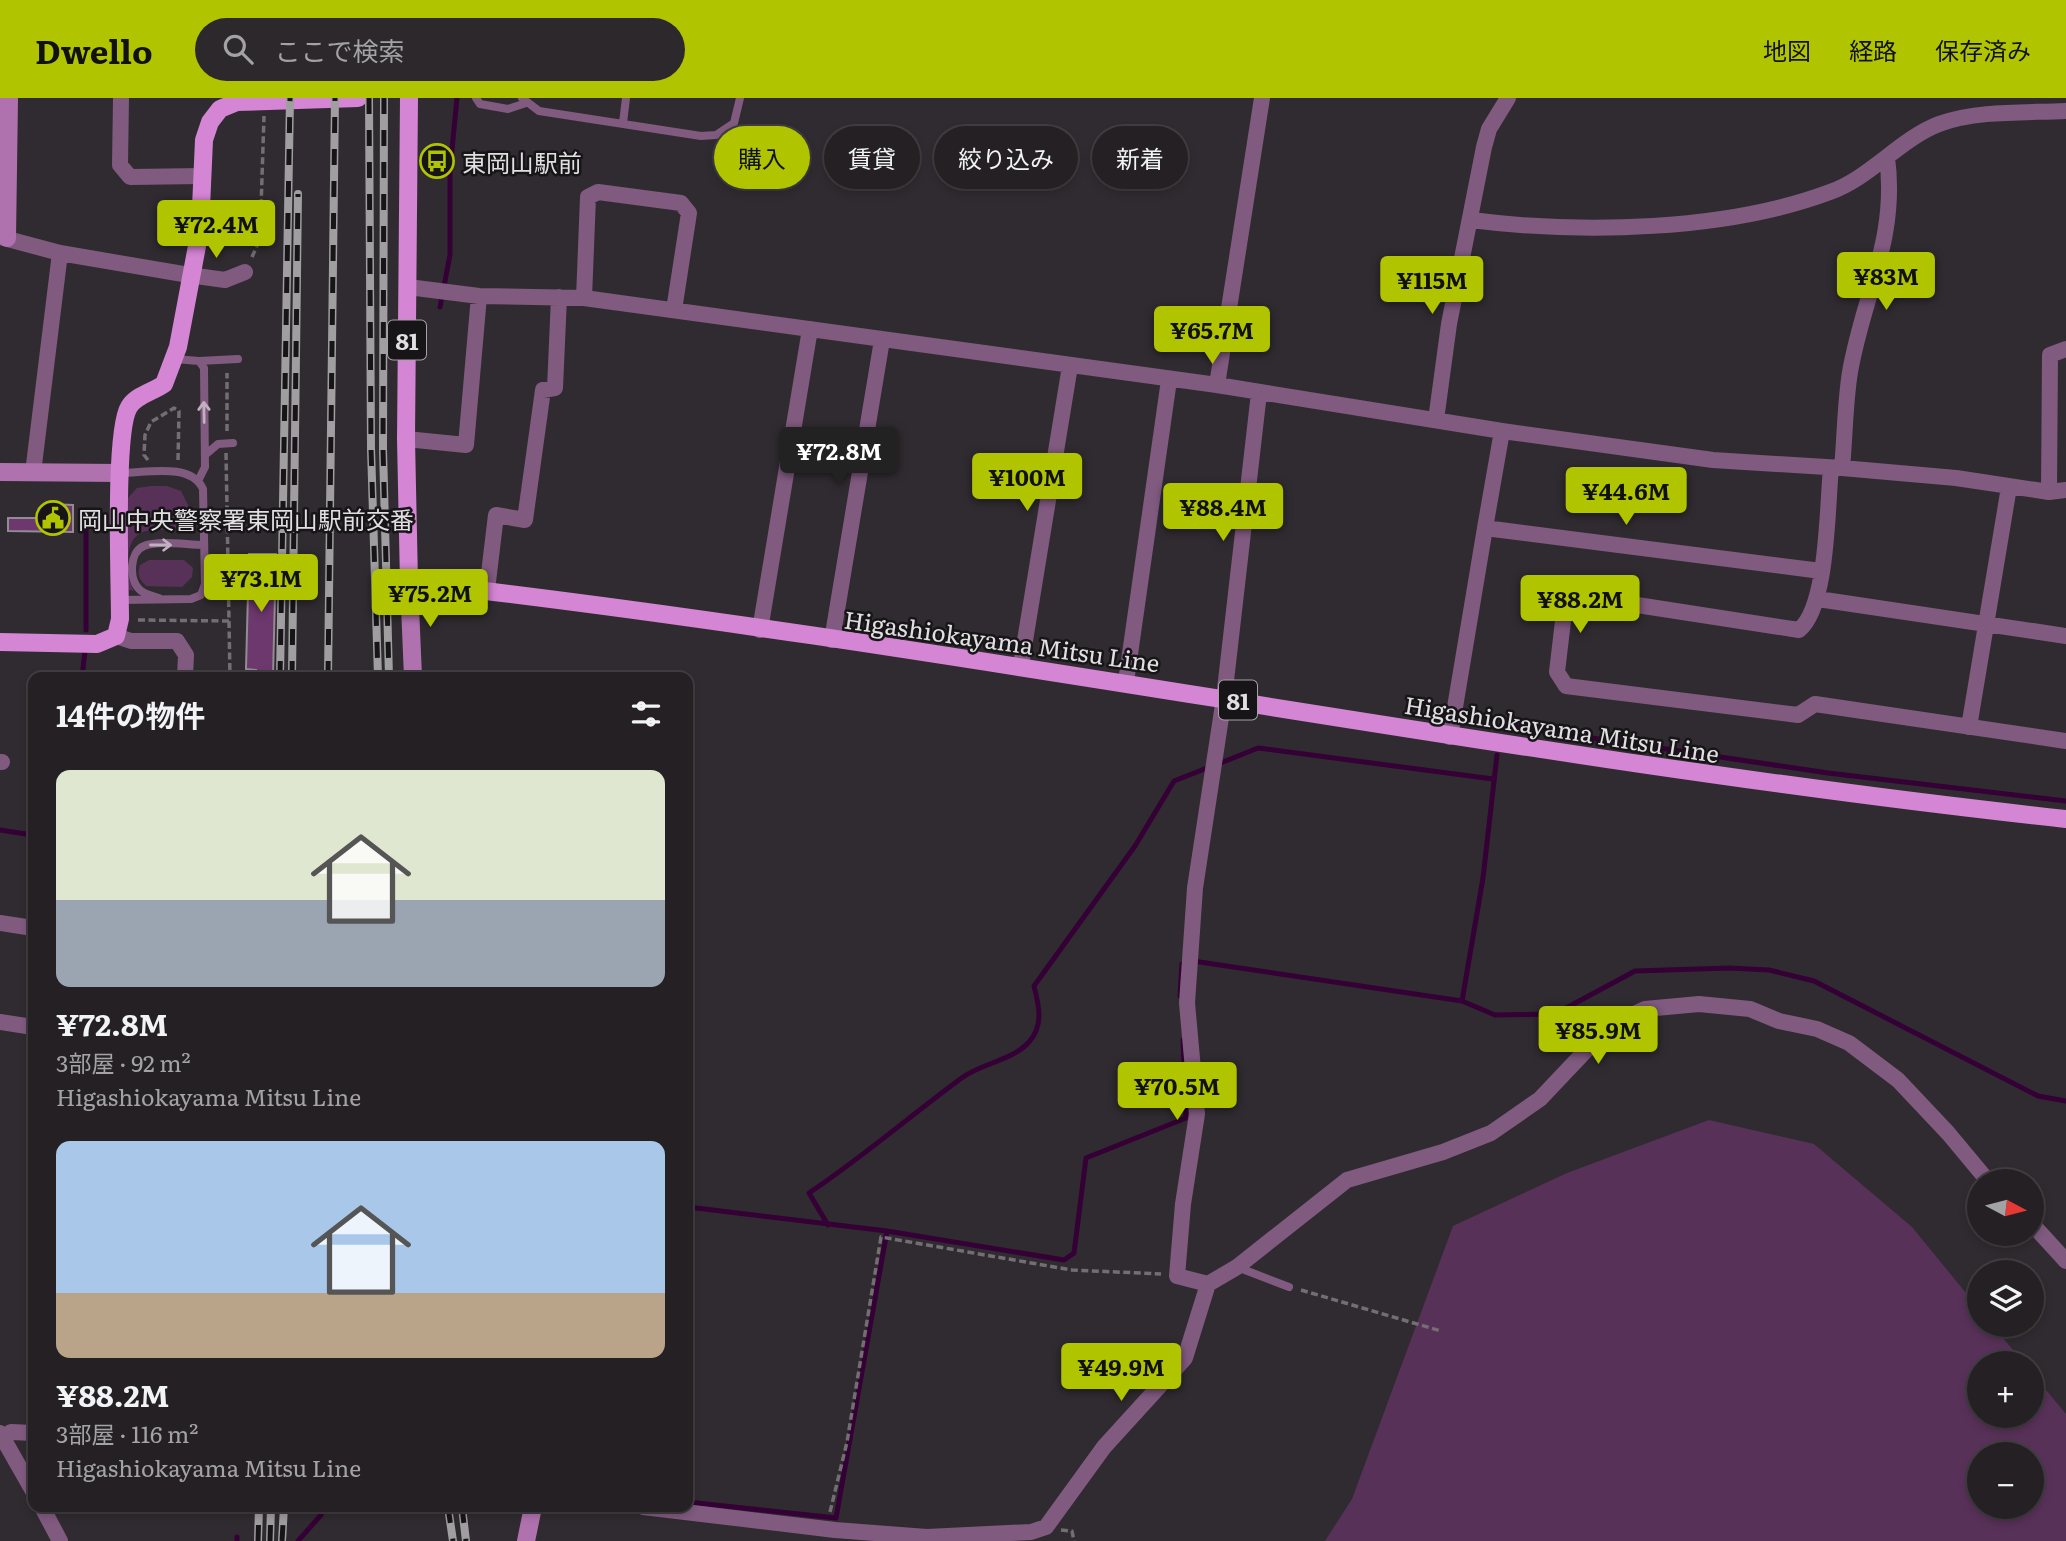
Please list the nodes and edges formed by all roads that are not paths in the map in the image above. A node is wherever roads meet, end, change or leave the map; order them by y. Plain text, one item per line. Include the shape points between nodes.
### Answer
1 (9, 98) edge
2 (121, 98) edge
3 (358, 98) edge
4 (409, 98) edge
5 (476, 98) edge
6 (626, 98) edge
7 (740, 98) edge
8 (1262, 98) edge
9 (1508, 98) edge
10 (524, 101) edge
11 (2066, 110) edge
12 (623, 123) junction
13 (1887, 157) junction
14 (202, 176) junction
15 (1471, 220) junction
16 (3, 238) edge
17 (60, 253) junction
18 (245, 272) road end
19 (189, 275) junction
20 (408, 287) junction
21 (479, 296) junction
22 (559, 297) junction
23 (583, 298) junction
24 (674, 310) junction
25 (810, 329) junction
26 (882, 340) junction
27 (2066, 349) edge
28 (175, 359) junction
29 (238, 359) dead end
30 (199, 361) junction
31 (1070, 366) junction
32 (1170, 380) junction
33 (1217, 385) junction
34 (1259, 393) junction
35 (1436, 420) junction
36 (1502, 430) junction
37 (405, 439) junction
38 (230, 443) road end
39 (205, 457) junction
40 (1836, 468) junction
41 (0, 472) edge
42 (33, 473) junction
43 (121, 473) junction
44 (198, 479) junction
45 (2009, 487) junction
46 (2066, 491) edge
47 (2049, 492) junction
48 (1485, 528) junction
49 (204, 545) junction
50 (1821, 571) junction
51 (409, 582) junction
52 (487, 590) junction
53 (1818, 599) junction
54 (120, 600) junction
55 (162, 600) junction
56 (1984, 623) junction
57 (760, 630) junction
58 (116, 636) junction
59 (2066, 636) edge
60 (832, 640) junction
61 (0, 642) edge
62 (1021, 665) junction
63 (185, 672) edge
64 (413, 672) edge
65 (1126, 682) junction
66 (1224, 698) junction
67 (1969, 727) junction
68 (1450, 737) junction
69 (2066, 741) edge
70 (2066, 819) edge
71 (0, 923) edge
72 (28, 927) edge
73 (0, 1022) edge
74 (28, 1026) edge
75 (1978, 1169) edge
76 (2044, 1237) edge
77 (2066, 1261) edge
78 (1237, 1267) junction
79 (1208, 1284) junction
80 (1289, 1287) road end
81 (28, 1433) edge
82 (1, 1435) edge
83 (28, 1482) edge
84 (45, 1512) edge
85 (532, 1512) edge
86 (678, 1512) edge
87 (831, 1534) edge
88 (60, 1541) edge
89 (526, 1541) edge

1 - 16 street
2 - 14 street via 120,165 130,177
3 - 14 main road via 237,102 220,109 204,141
4 - 20 main road, 81
5 - 10 lane via 480,104 508,109
6 - 12 lane
7 - 12 lane via 734,123 716,135
8 - 33 street
9 - 15 street via 1489,129
10 - 12 lane via 539,111
11 - 13 street via 1938,124
13 - 15 street via 1834,191 1782,208 1685,222 1580,228
13 - 40 street via 1891,186 1881,264 1850,371
14 - 19 main road via 200,230
15 - 35 street via 1449,324
16 - 17 street
17 - 19 street
17 - 42 street
18 - 19 street via 225,280
19 - 28 main road
20 - 21 street
20 - 37 main road, 81
21 - 22 street
21 - 37 street via 466,445
22 - 23 street
22 - 52 street via 555,388 543,390 525,520 496,515
23 - 24 street
23 - 24 street via 588,197 598,192 681,203 689,213
24 - 25 street
25 - 26 street
25 - 57 street
26 - 31 street
26 - 60 street
27 - 47 street via 2050,355
28 - 30 lane
28 - 43 main road via 164,384 136,399 127,410
29 - 30 lane
39 -> 30 lane via 204,368
31 - 32 street
31 - 62 street
32 - 33 street
32 - 65 street
33 - 34 street
34 - 35 street
34 - 66 street
35 - 36 street
36 - 40 street via 1713,460
36 - 48 street
37 - 51 main road, 81
38 - 39 lane via 218,444
39 - 44 lane
40 - 45 street
40 - 50 street
41 - 42 street
42 - 43 street
43 - 44 lane via 187,473
43 - 54 main road
44 - 49 lane via 203,489
45 - 47 street
45 - 56 street
46 - 47 street
48 - 50 street
48 - 68 street
49 - 55 lane via 201,595
55 -> 49 lane via 140,590 133,578 137,551 146,545
50 - 53 street
51 - 52 main road, Higashiokayama Mitsu Line / 81
51 - 64 street
52 - 57 main road, Higashiokayama Mitsu Line / 81
53 - 56 street
53 - 67 street via 1809,622 1798,630 1578,596 1565,604 1557,672 1566,685 1798,715 1815,704
54 - 55 lane
54 - 58 main road
56 - 59 street
56 - 67 street
57 - 60 main road, Higashiokayama Mitsu Line / 81
58 - 61 main road via 97,644
58 - 63 street via 131,641 177,641 186,655
60 - 62 main road, Higashiokayama Mitsu Line / 81
62 - 65 main road, Higashiokayama Mitsu Line / 81
65 - 66 main road, Higashiokayama Mitsu Line / 81
66 - 68 main road, Higashiokayama Mitsu Line / 81
66 - 79 street via 1204,816 1189,964 1187,1003 1197,1114 1182,1204 1177,1276
67 - 69 street
68 - 70 main road, Higashiokayama Mitsu Line / 81 via 1855,796
71 - 72 street
73 - 74 street
75 - 78 street via 1898,1080 1849,1043 1750,1009 1699,1004 1645,1009 1610,1025 1540,1099 1491,1133 1347,1180
76 - 77 street
78 - 79 street
78 - 80 lane
79 - 87 street via 1185,1358 1104,1447 1046,1527 1031,1532 927,1537
81 - 82 street
82 - 83 street
84 - 88 street
85 - 89 street
86 - 87 street

